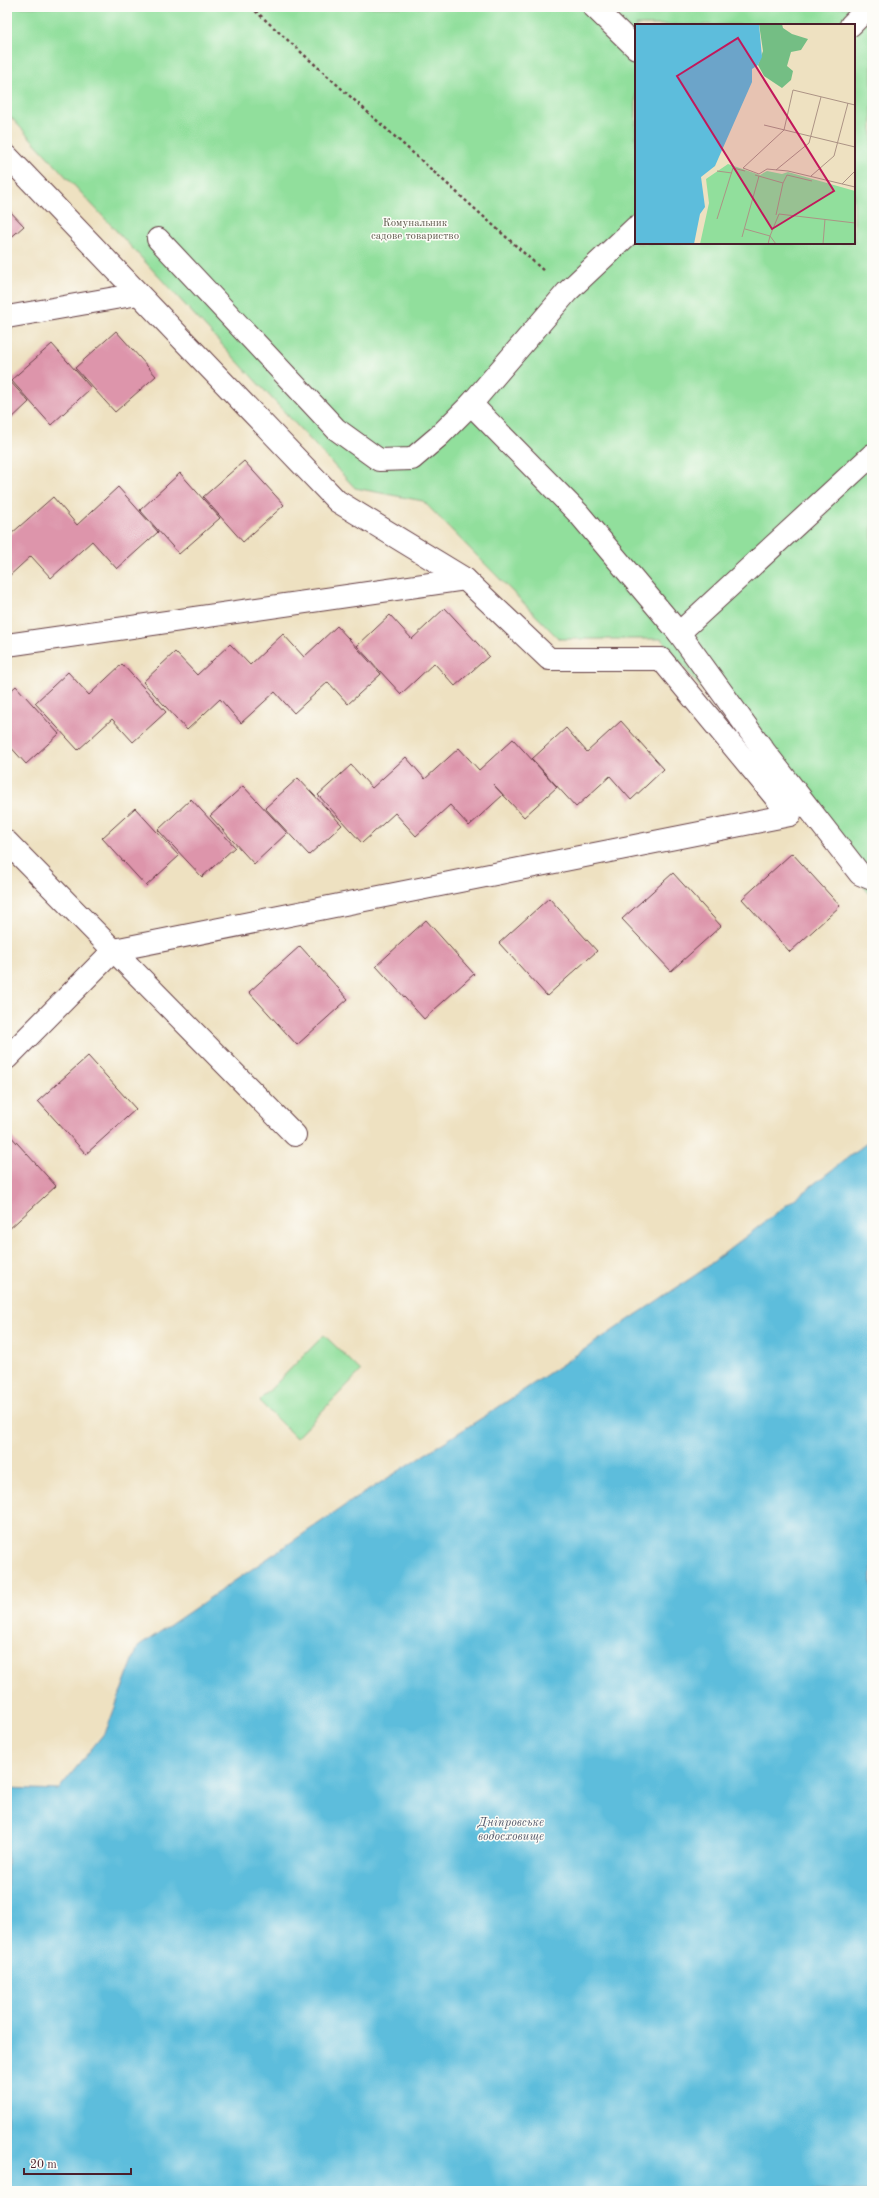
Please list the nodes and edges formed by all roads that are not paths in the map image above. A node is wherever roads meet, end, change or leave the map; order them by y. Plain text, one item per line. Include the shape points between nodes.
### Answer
1 (594, 7) edge
2 (869, 7) edge
3 (852, 24) edge
4 (635, 47) edge
5 (7, 156) edge
6 (635, 228) edge
7 (158, 239) dead end
8 (138, 294) junction
9 (7, 316) edge
10 (471, 404) junction
11 (872, 455) edge
12 (465, 579) junction
13 (679, 633) junction
14 (7, 645) edge
15 (7, 842) edge
16 (872, 879) edge
17 (114, 950) junction
18 (7, 1058) edge
19 (295, 1135) dead end

1 - 4 lane
2 - 3 lane
5 - 8 lane
6 - 10 lane via 568,292
7 - 10 lane via 336,429 379,460 412,459
8 - 9 lane
8 - 12 lane via 337,501
10 - 13 lane via 579,514
11 - 13 lane
12 - 14 lane
12 - 17 lane via 549,659 661,660 790,815
13 - 16 lane via 765,752 860,874
15 - 17 lane
17 - 18 lane
17 - 19 lane

